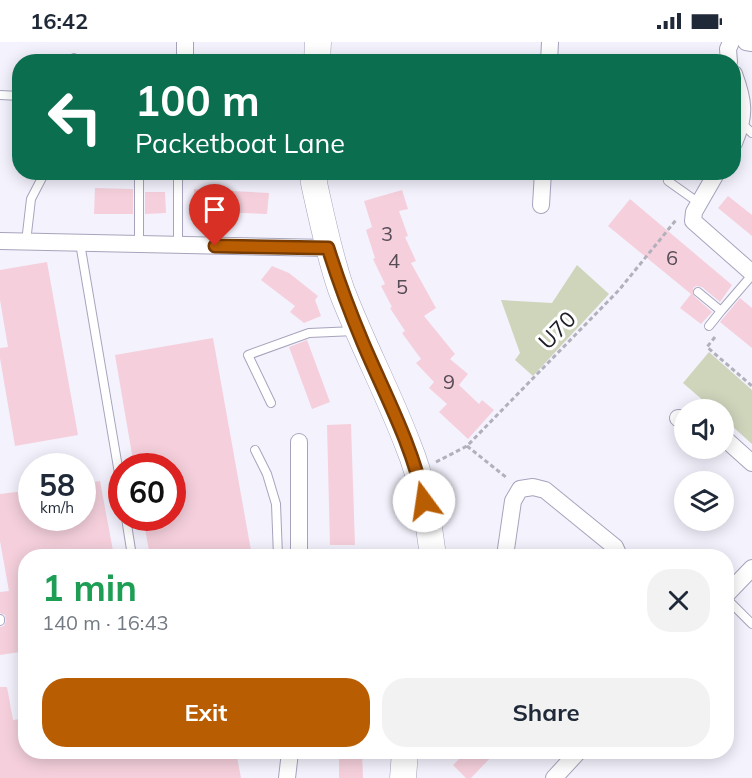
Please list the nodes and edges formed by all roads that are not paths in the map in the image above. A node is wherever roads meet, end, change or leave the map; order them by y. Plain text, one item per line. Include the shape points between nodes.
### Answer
1 (746, 42) edge
2 (752, 43) edge
3 (741, 96) edge
4 (747, 128) edge
5 (41, 180) edge
6 (139, 180) edge
7 (178, 180) edge
8 (314, 180) edge
9 (543, 180) edge
10 (712, 180) edge
11 (668, 182) dead end
12 (541, 206) dead end
13 (696, 208) junction
14 (0, 241) edge
15 (26, 242) junction
16 (80, 243) junction
17 (140, 244) junction
18 (178, 245) junction
19 (328, 248) junction
20 (752, 274) edge
21 (698, 292) dead end
22 (721, 311) junction
23 (709, 326) dead end
24 (358, 331) junction
25 (271, 403) dead end
26 (299, 442) dead end
27 (734, 447) edge
28 (255, 450) dead end
29 (116, 453) edge
30 (752, 463) edge
31 (128, 531) edge
32 (131, 549) edge
33 (278, 549) edge
34 (299, 549) edge
35 (432, 549) edge
36 (506, 549) edge
37 (616, 549) edge
38 (752, 568) edge
39 (734, 587) edge
40 (734, 605) edge
41 (752, 624) edge
42 (289, 759) edge
43 (404, 759) edge
44 (572, 759) edge
45 (287, 778) edge
46 (403, 778) edge
47 (554, 778) edge

1 - 2 street
3 - 4 street
5 - 15 lane via 31,199
6 - 17 lane
7 - 18 lane
8 - 19 main road
9 - 12 street
10 - 13 street
11 - 13 lane
13 - 20 street via 692,218 695,224
14 - 15 street
15 - 16 street
16 - 17 street
16 - 29 lane
17 - 18 street
18 - 19 street
19 - 24 main road
20 - 22 lane
21 - 22 lane
22 - 23 lane
24 - 25 lane via 309,333 248,355
24 - 35 main road via 414,461
26 - 34 street
27 - 30 street
28 - 33 lane via 276,504
31 - 32 lane
36 - 37 street via 513,501 520,489 533,487 545,490
38 - 39 street
40 - 41 lane
42 - 45 street
43 - 46 main road
44 - 47 street

